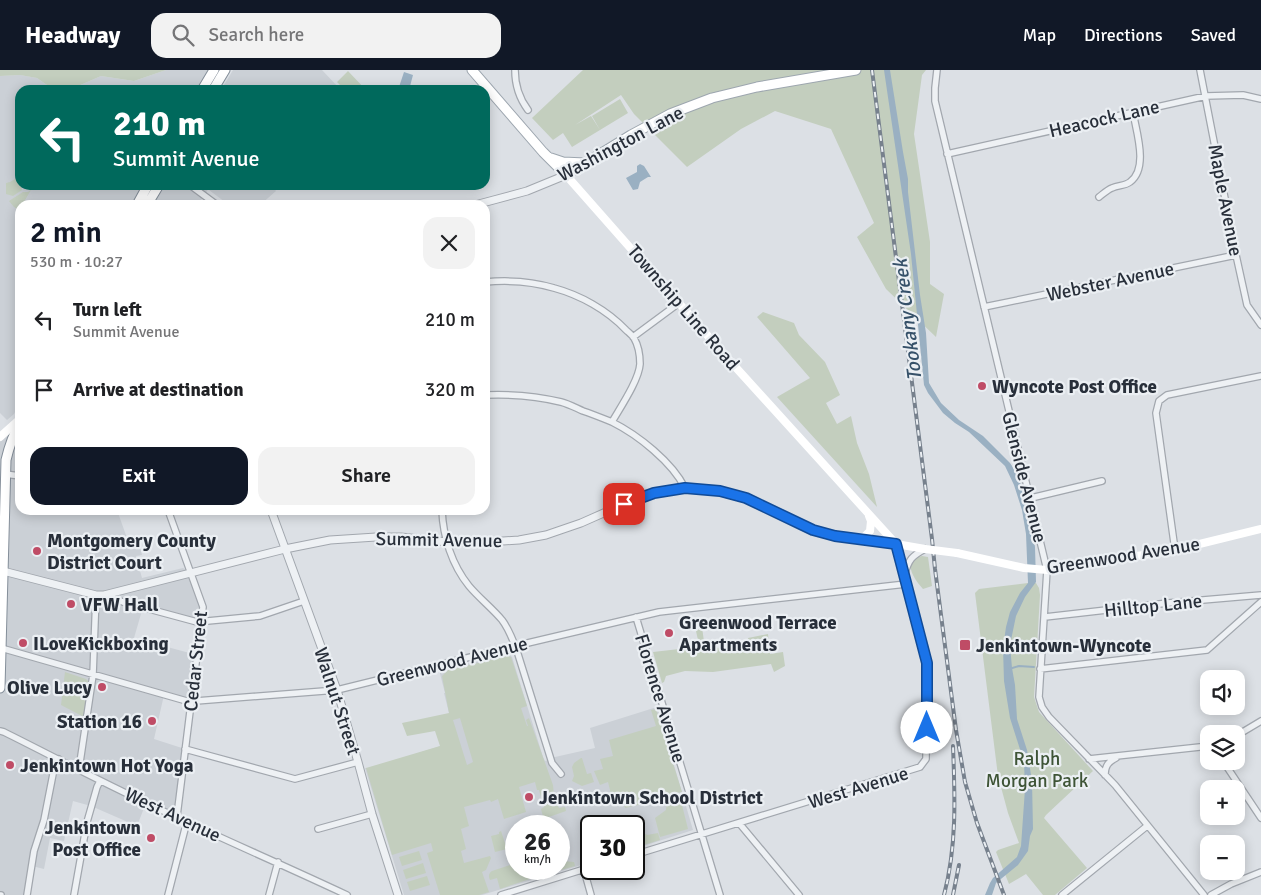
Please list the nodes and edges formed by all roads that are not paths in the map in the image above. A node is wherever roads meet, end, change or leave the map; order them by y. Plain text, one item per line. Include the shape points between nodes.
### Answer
1 (214, 70) edge
2 (225, 70) edge
3 (472, 70) edge
4 (515, 70) edge
5 (856, 70) edge
6 (937, 70) edge
7 (1200, 70) edge
8 (205, 85) edge
9 (216, 85) edge
10 (485, 85) edge
11 (490, 90) edge
12 (1206, 96) junction
13 (1261, 99) edge
14 (528, 110) dead end
15 (1133, 112) junction
16 (947, 154) junction
17 (549, 157) junction
18 (586, 163) junction
19 (566, 175) junction
20 (197, 190) edge
21 (1099, 197) dead end
22 (210, 200) edge
23 (490, 201) edge
24 (1236, 255) junction
25 (490, 282) edge
26 (679, 304) junction
27 (984, 307) junction
28 (1261, 325) edge
29 (633, 338) junction
30 (1261, 377) edge
31 (490, 396) edge
32 (612, 422) junction
33 (15, 424) edge
34 (15, 431) edge
35 (0, 437) edge
36 (5, 474) junction
37 (15, 475) edge
38 (1102, 481) dead end
39 (685, 488) junction
40 (1031, 498) junction
41 (869, 514) junction
42 (170, 515) edge
43 (273, 515) edge
44 (443, 515) edge
45 (1261, 529) edge
46 (854, 538) junction
47 (447, 542) junction
48 (896, 544) junction
49 (285, 549) junction
50 (925, 549) junction
51 (1175, 550) junction
52 (1047, 570) junction
53 (3, 571) junction
54 (191, 573) junction
55 (905, 575) junction
56 (906, 584) junction
57 (1261, 594) edge
58 (100, 595) junction
59 (304, 601) junction
60 (1261, 602) edge
61 (636, 617) junction
62 (1045, 617) junction
63 (202, 622) junction
64 (515, 646) junction
65 (1, 648) junction
66 (0, 660) edge
67 (1040, 669) junction
68 (93, 675) junction
69 (0, 688) edge
70 (337, 690) junction
71 (190, 702) junction
72 (1261, 721) edge
73 (1245, 731) edge
74 (0, 732) edge
75 (1200, 747) edge
76 (185, 749) junction
77 (1120, 756) junction
78 (59, 759) junction
79 (1089, 759) junction
80 (358, 762) junction
81 (80, 769) junction
82 (1229, 770) edge
83 (561, 774) dead end
84 (1105, 775) junction
85 (100, 781) junction
86 (372, 814) junction
87 (177, 816) junction
88 (1261, 818) edge
89 (187, 821) junction
90 (739, 823) junction
91 (1147, 826) junction
92 (318, 829) dead end
93 (702, 834) junction
94 (645, 852) edge
95 (278, 862) junction
96 (580, 871) edge
97 (1261, 872) edge
98 (587, 880) edge
99 (27, 895) edge
100 (74, 895) edge
101 (168, 895) edge
102 (269, 895) edge
103 (347, 895) edge
104 (398, 895) edge
105 (500, 895) edge
106 (591, 895) edge
107 (720, 895) edge
108 (799, 895) edge
109 (1062, 895) edge
110 (1204, 895) edge
111 (1211, 895) edge

1 - 8 main road
2 - 9 main road
3 - 10 main road, Township Line Road
4 - 14 street via 519,94
5 - 18 main road, Washington Lane via 712,98 670,114
6 - 16 street, Glenside Avenue via 935,101
7 - 12 street, Maple Avenue
11 - 17 main road, Township Line Road
12 - 13 street, Heacock Lane via 1243,94
12 - 15 street, Heacock Lane
12 - 24 street, Maple Avenue
15 - 16 street, Heacock Lane
15 - 21 street via 1140,151 1139,169 1129,183 1111,188
16 - 27 street, Glenside Avenue
17 - 18 main road via 563,162
17 - 19 main road, Township Line Road
18 - 19 main road, Washington Lane
19 - 23 street, Washington Lane via 527,191
19 - 26 main road, Township Line Road
20 - 22 street
24 - 27 street, Webster Avenue
24 - 28 street, Maple Avenue via 1247,305
25 - 29 street via 526,282 567,292 614,318
26 - 29 street
26 - 41 main road, Township Line Road
27 - 40 street, Glenside Avenue
29 - 32 street via 640,356 639,369
30 - 51 street via 1167,395 1159,401 1156,413
31 - 32 street via 562,402
32 - 39 street via 655,452
33 - 35 main road
34 - 36 main road
36 - 37 street
36 - 53 main road
38 - 40 street
39 - 46 street, Summit Avenue via 720,491 746,498 813,530
39 - 47 street, Summit Avenue via 654,493 546,535 504,541
40 - 52 street, Glenside Avenue
41 - 46 main road via 870,531 864,537
41 - 48 main road, Township Line Road
42 - 54 street, Cedar Street
43 - 49 street, Walnut Street
44 - 47 street
45 - 51 main road, Greenwood Avenue
46 - 48 street, Summit Avenue
47 - 49 street, Summit Avenue via 373,537 330,540
47 - 64 street via 462,577 503,621
48 - 50 main road, Greenwood Avenue
48 - 55 street, West Avenue
49 - 54 street, Summit Avenue
49 - 59 street, Walnut Street
50 - 52 main road, Greenwood Avenue, bridge
50 - 55 street via 910,560
51 - 52 main road, Greenwood Avenue
52 - 62 street, Glenside Avenue
53 - 58 street, Summit Avenue
53 - 65 main road
54 - 58 street, Summit Avenue
54 - 63 street, Cedar Street via 203,607
55 - 56 street, West Avenue
56 - 61 street, Greenwood Avenue
56 - 90 street, West Avenue via 927,663 926,759 920,768
57 - 62 street, Hilltop Lane
58 - 63 street
58 - 68 street
59 - 63 street via 260,616
59 - 70 street, Walnut Street
60 - 67 street via 1207,650
61 - 64 street, Greenwood Avenue
61 - 93 street, Florence Avenue
62 - 67 street, Glenside Avenue
63 - 71 street, Cedar Street
64 - 70 street, Greenwood Avenue
64 - 83 street via 552,763
65 - 66 main road
65 - 68 street, Greenwood Avenue
66 - 69 main road
67 - 79 street, Glenside Avenue via 1042,707
68 - 71 street, Greenwood Avenue
68 - 81 street
70 - 71 street, Greenwood Avenue
70 - 80 street, Walnut Street
71 - 76 street, Cedar Street
72 - 73 street
74 - 78 street, West Avenue
75 - 77 street
76 - 80 street via 295,779
76 - 87 street, Cedar Street
77 - 79 street
77 - 84 street via 1109,761
78 - 81 street, West Avenue
78 - 99 street via 34,851
79 - 84 street, Glenside Avenue
80 - 86 street, Walnut Street
81 - 85 street, West Avenue
82 - 88 street
84 - 91 street, Glenside Avenue
85 - 87 street, West Avenue
85 - 100 street via 88,822
86 - 92 street
86 - 104 street, Walnut Street
87 - 89 street, West Avenue
89 - 95 street, West Avenue
89 - 101 street
90 - 93 street, West Avenue
90 - 108 street
91 - 109 street
91 - 110 street, Glenside Avenue
93 - 94 street, West Avenue
93 - 107 street, Florence Avenue
95 - 102 street
95 - 103 street, West Avenue
96 - 105 street
97 - 111 street
98 - 106 street

